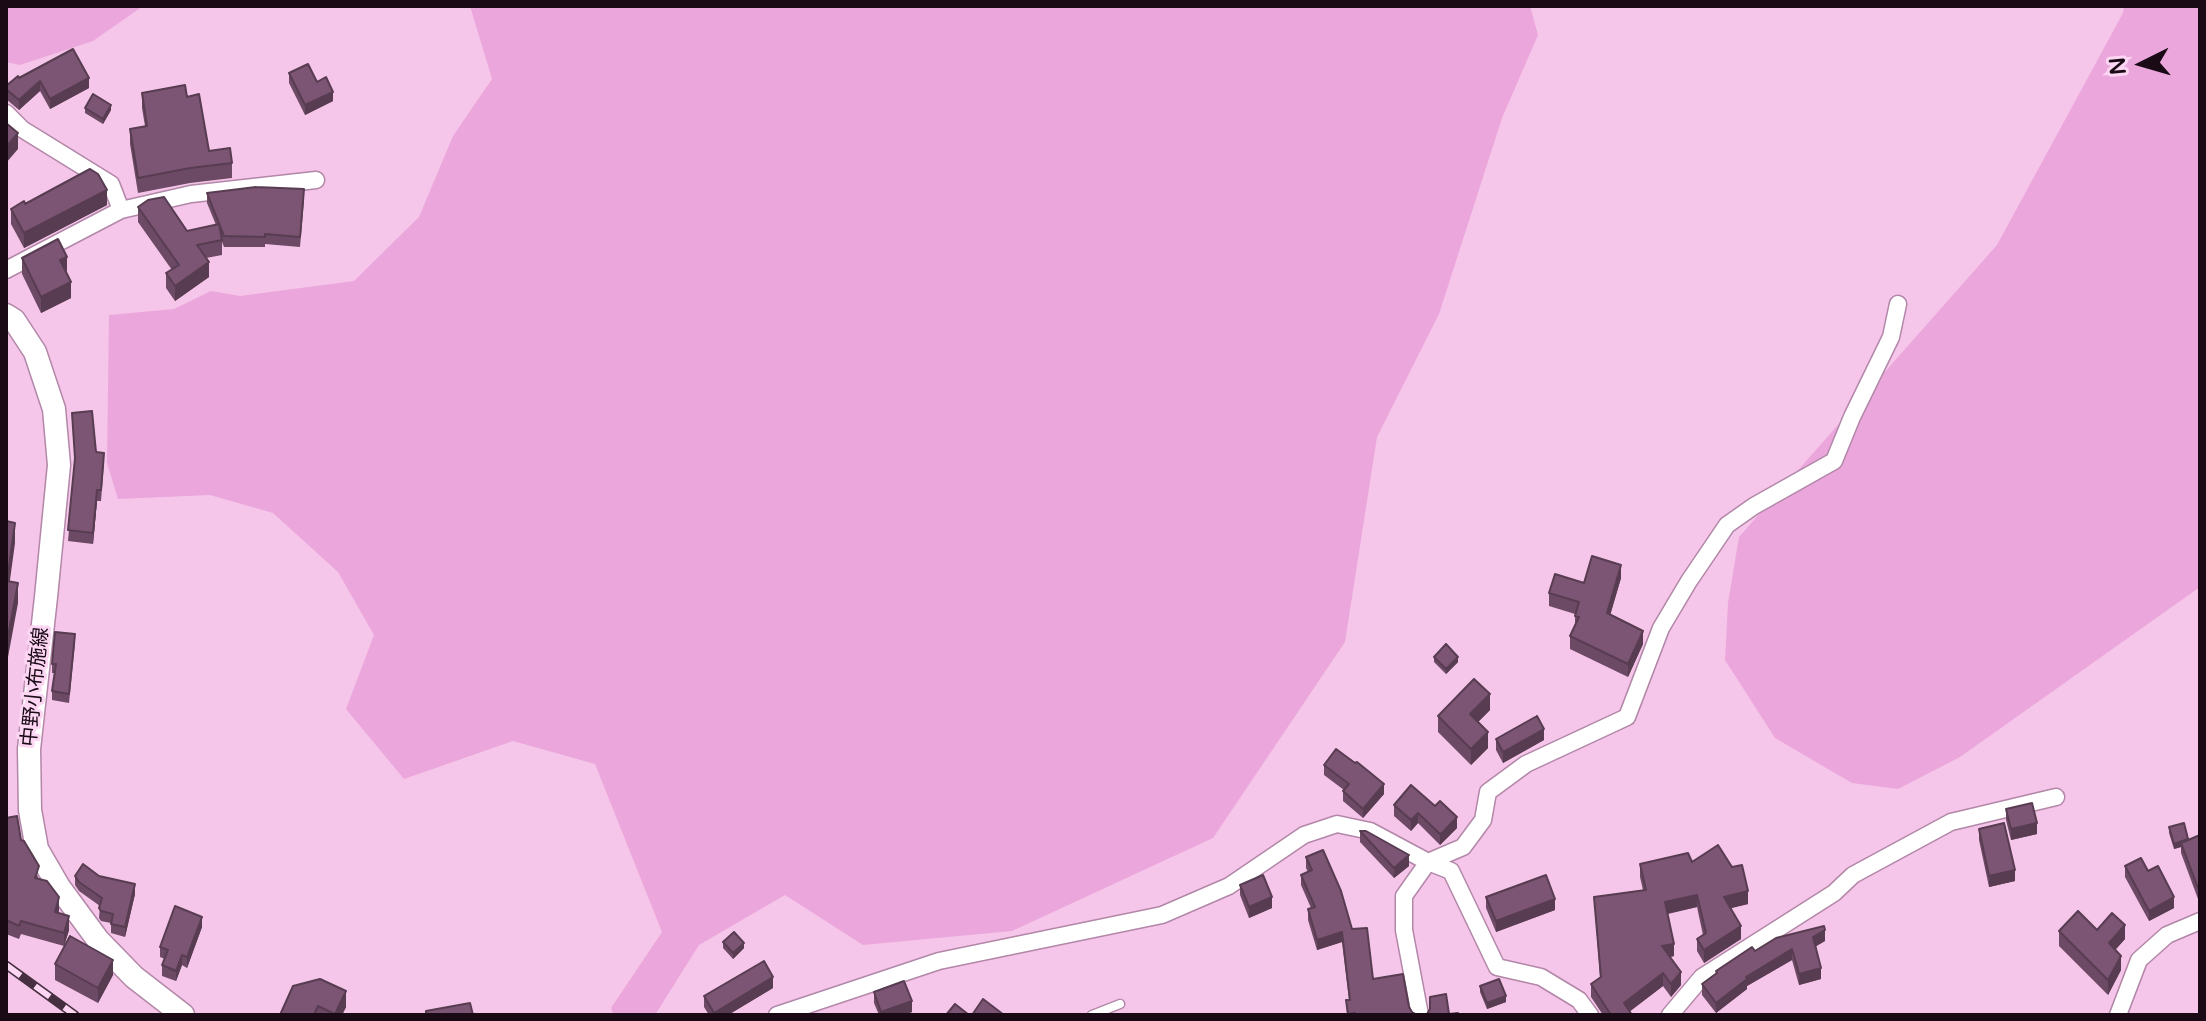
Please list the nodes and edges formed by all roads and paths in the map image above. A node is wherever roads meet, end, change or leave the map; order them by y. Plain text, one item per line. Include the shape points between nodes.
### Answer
1 (6, 113) edge
2 (316, 180) dead end
3 (121, 210) junction
4 (6, 270) edge
5 (1898, 304) dead end
6 (6, 315) edge
7 (2056, 797) dead end
8 (1428, 862) junction
9 (2199, 923) edge
10 (1120, 1004) dead end
11 (183, 1015) edge
12 (777, 1015) edge
13 (1092, 1015) edge
14 (1420, 1015) edge
15 (1590, 1015) edge
16 (1670, 1015) edge
17 (2118, 1015) edge

1 - 3 street via 22,129 111,184
2 - 3 street via 191,194
3 - 4 street
5 - 8 street via 1891,337 1834,461 1727,525 1661,628 1627,717 1526,764 1488,792 1483,820 1463,847
6 - 11 main road, 中野小布施線 via 35,352 54,409 59,465 29,749 37,849 98,940
7 - 16 street via 1951,822 1853,875 1834,893 1702,977
8 - 12 street via 1370,831 1337,824 1304,835 1229,886 1162,915 939,961
8 - 14 street via 1404,896 1404,930
8 - 15 street via 1451,871 1497,967 1541,977 1579,1000
9 - 17 street via 2167,935 2139,960
10 - 13 lane

